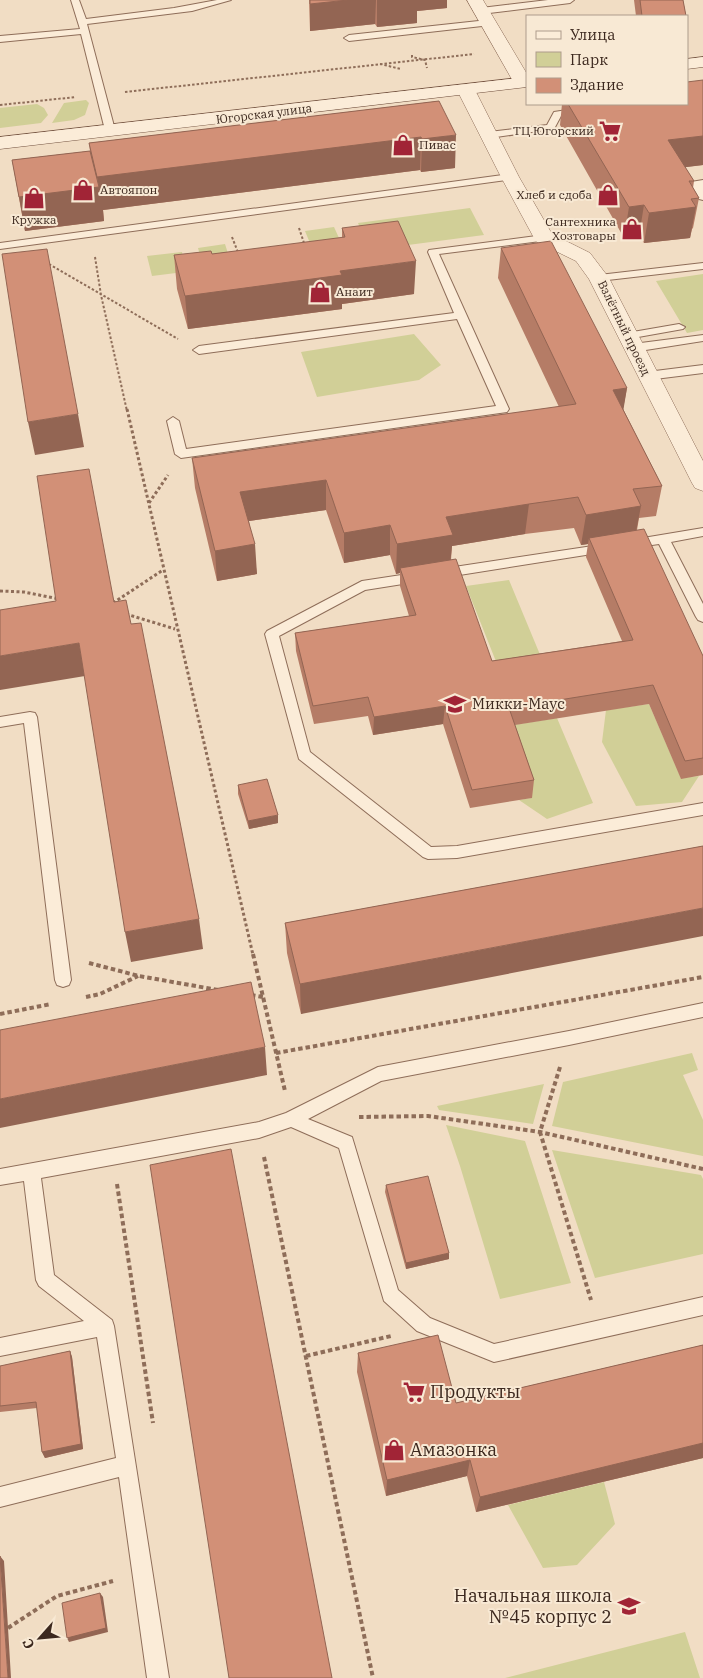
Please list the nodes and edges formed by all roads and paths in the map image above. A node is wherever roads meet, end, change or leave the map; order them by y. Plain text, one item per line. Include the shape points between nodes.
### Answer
1 (75, 0) edge
2 (227, 0) edge
3 (570, 0) edge
4 (521, 6) junction
5 (481, 11) edge
6 (527, 15) edge
7 (82, 22) junction
8 (86, 31) junction
9 (349, 38) dead end
10 (0, 39) edge
11 (505, 51) junction
12 (703, 62) edge
13 (688, 64) edge
14 (525, 83) edge
15 (466, 90) junction
16 (100, 94) junction
17 (0, 105) edge
18 (593, 109) edge
19 (110, 130) junction
20 (488, 135) junction
21 (0, 143) edge
22 (510, 177) junction
23 (703, 183) edge
24 (703, 197) edge
25 (291, 207) junction
26 (224, 216) junction
27 (91, 234) junction
28 (544, 238) junction
29 (14, 244) junction
30 (0, 246) edge
31 (306, 250) edge
32 (240, 258) edge
33 (703, 266) edge
34 (599, 278) junction
35 (100, 295) junction
36 (461, 315) junction
37 (679, 327) dead end
38 (703, 338) edge
39 (630, 342) junction
40 (199, 350) joint
41 (703, 369) edge
42 (647, 376) junction
43 (174, 421) dead end
44 (181, 454) junction
45 (703, 483) edge
46 (149, 504) junction
47 (703, 532) edge
48 (663, 539) junction
49 (163, 570) junction
50 (0, 591) edge
51 (61, 599) edge
52 (106, 608) edge
53 (124, 613) edge
54 (703, 617) edge
55 (176, 629) junction
56 (0, 722) edge
57 (703, 809) edge
58 (60, 955) junction
59 (703, 977) edge
60 (63, 980) dead end
61 (224, 991) edge
62 (244, 994) edge
63 (262, 998) junction
64 (703, 1010) edge
65 (569, 1038) junction
66 (276, 1053) junction
67 (350, 1117) dead end
68 (291, 1119) junction
69 (540, 1132) junction
70 (703, 1169) edge
71 (32, 1171) junction
72 (268, 1176) dead end
73 (0, 1177) edge
74 (703, 1306) edge
75 (424, 1325) junction
76 (105, 1326) junction
77 (600, 1329) junction
78 (0, 1347) edge
79 (306, 1356) junction
80 (127, 1465) junction
81 (0, 1497) edge
82 (143, 1574) junction
83 (8, 1628) dead end
84 (158, 1678) edge
85 (373, 1678) edge

1 - 7 lane
2 - 7 lane via 208,6
3 - 4 lane
4 - 5 lane
4 - 6 lane
5 - 9 lane
5 - 11 street
7 - 8 lane
8 - 10 lane
8 - 16 lane
11 - 14 street
11 - 16 path
12 - 13 street
14 - 15 street, Югорская улица
15 - 19 street, Югорская улица
15 - 20 street
16 - 17 path
16 - 19 lane
18 - 20 lane via 557,114 551,127
19 - 21 street, Югорская улица
20 - 22 street
22 - 25 lane
22 - 28 street
23 - 24 lane via 695,184
25 - 26 lane
25 - 31 path
26 - 27 lane
26 - 32 path
27 - 29 lane
27 - 35 path
28 - 34 street, Взлётный проезд via 583,257
28 - 36 lane via 433,252
29 - 30 lane
29 - 35 path
33 - 34 lane
34 - 39 street, Взлётный проезд
35 - 40 path
35 - 46 path
36 - 40 lane
36 - 44 lane via 503,409
37 - 39 lane
38 - 39 lane
39 - 42 street, Взлётный проезд
41 - 42 lane
42 - 45 street, Взлётный проезд
43 - 44 lane
44 - 46 path
46 - 49 path
47 - 48 lane
48 - 54 lane
48 - 57 lane via 362,586 272,634 304,755 428,853 457,852
49 - 52 path
49 - 55 path
50 - 51 path
53 - 55 path
55 - 63 path
56 - 58 lane via 30,717
58 - 60 lane
58 - 61 path via 139,976
59 - 66 path
62 - 63 path
63 - 66 path
64 - 65 lane
65 - 68 lane via 378,1074
65 - 69 path
66 - 68 path
67 - 69 path via 428,1116
68 - 71 lane via 259,1130
68 - 75 lane via 346,1143 390,1295
69 - 70 path
69 - 77 path
71 - 73 lane
71 - 76 lane via 45,1280
72 - 79 path
74 - 77 lane
75 - 77 lane via 494,1353
75 - 79 path via 378,1340
76 - 78 lane
76 - 80 lane
79 - 85 path
80 - 81 lane
80 - 82 lane
82 - 83 path via 56,1596
82 - 84 lane

